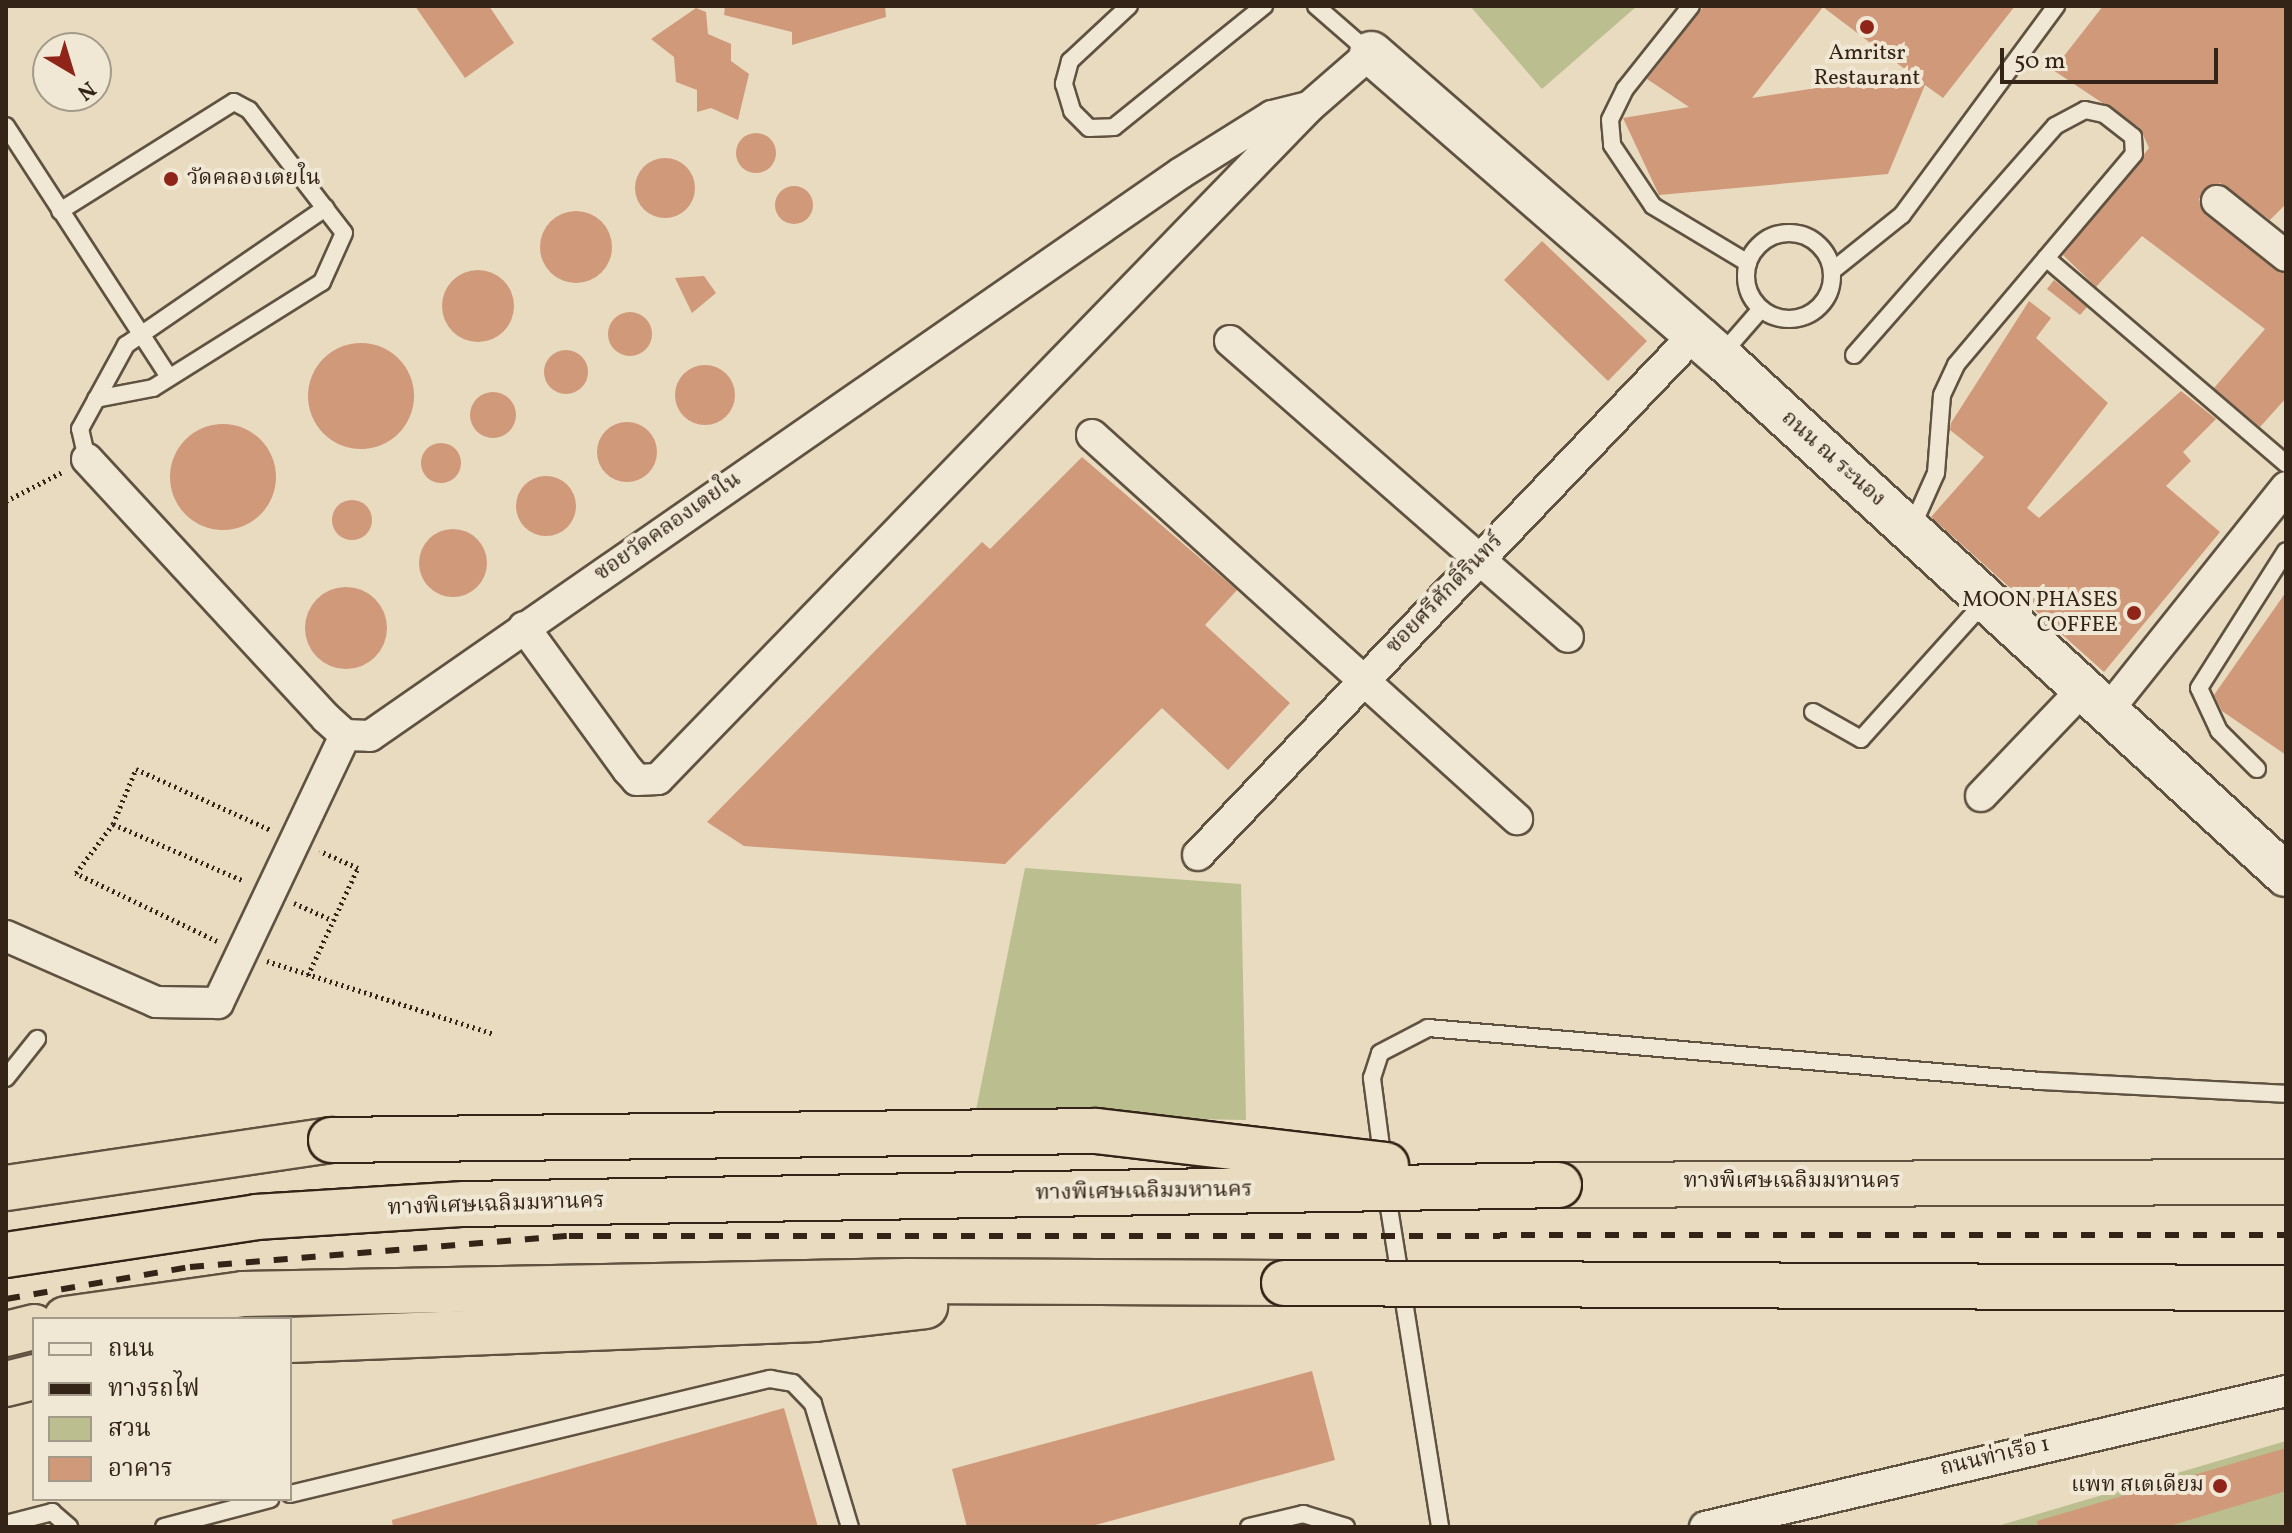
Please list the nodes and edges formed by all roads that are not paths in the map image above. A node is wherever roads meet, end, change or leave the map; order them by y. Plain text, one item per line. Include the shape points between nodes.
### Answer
1 (1129, 6) edge
2 (1264, 6) edge
3 (1316, 6) edge
4 (1691, 6) edge
5 (2056, 6) edge
6 (1371, 53) junction
7 (1309, 107) junction
8 (6, 126) edge
9 (2217, 201) dead end
10 (325, 208) junction
11 (60, 211) junction
12 (2286, 256) edge
13 (2046, 258) junction
14 (1748, 263) junction
15 (1832, 271) junction
16 (1761, 309) junction
17 (138, 333) junction
18 (1230, 341) dead end
19 (1707, 345) junction
20 (1854, 355) dead end
21 (169, 377) junction
22 (96, 399) junction
23 (1092, 435) dead end
24 (87, 459) joint
25 (2286, 464) edge
26 (2286, 487) edge
27 (1911, 529) junction
28 (2286, 551) edge
29 (1482, 556) junction
30 (1987, 598) junction
31 (524, 627) junction
32 (1568, 637) dead end
33 (1364, 677) junction
34 (2097, 698) junction
35 (1813, 712) dead end
36 (345, 735) junction
37 (2257, 769) dead end
38 (1981, 796) dead end
39 (1517, 819) dead end
40 (1198, 855) dead end
41 (2286, 875) edge
42 (6, 936) edge
43 (37, 1039) dead end
44 (6, 1078) edge
45 (2286, 1094) edge
46 (2286, 1182) edge
47 (1559, 1185) junction
48 (6, 1188) edge
49 (6, 1255) edge
50 (1114, 1282) junction
51 (2286, 1288) edge
52 (80, 1317) edge
53 (32, 1328) edge
54 (6, 1334) edge
55 (292, 1340) edge
56 (32, 1378) edge
57 (6, 1384) edge
58 (2286, 1391) edge
59 (292, 1494) edge
60 (262, 1501) edge
61 (6, 1524) edge
62 (69, 1527) edge
63 (164, 1527) edge
64 (850, 1527) edge
65 (1249, 1527) edge
66 (1346, 1527) edge
67 (1440, 1527) edge
68 (1705, 1527) edge

1 - 2 lane via 1070,61 1064,84 1072,111 1089,128 1114,127
3 - 6 lane
4 - 14 lane via 1625,89 1610,120 1612,145 1653,206
5 - 15 lane via 1902,215
6 - 7 street
6 - 19 street, ถนน ณ ระนอง
7 - 31 street, ซอยวัดคลองเตยใน via 1272,116 1181,173
7 - 31 street via 658,779 637,780 628,770
8 - 11 lane
9 - 12 street
10 - 11 lane via 249,110 234,102
10 - 17 lane
10 - 21 lane via 344,233 322,282
11 - 17 lane
13 - 20 lane via 2134,154 2133,137 2104,114 2085,110 2025,153
13 - 25 lane
13 - 27 lane via 1956,365 1942,395 1933,484
14 - 15 lane via 1755,247 1779,233 1806,234 1827,252
14 - 16 lane via 1751,300
15 - 16 lane via 1824,305 1800,320 1772,318
16 - 19 lane
17 - 21 lane
17 - 22 lane
18 - 29 street
19 - 27 street, ถนน ณ ระนอง
19 - 29 street, ซอยศรีศักดิ์รินทร์
21 - 22 lane via 153,388
22 - 24 lane via 80,429
23 - 33 street
24 - 36 street
26 - 34 street
27 - 30 street, ถนน ณ ระนอง
28 - 37 lane via 2199,688 2219,731
29 - 32 street
29 - 33 street, ซอยศรีศักดิ์รินทร์
30 - 34 street, ถนน ณ ระนอง
30 - 35 lane via 1861,739
31 - 36 street, ซอยวัดคลองเตยใน via 388,729
33 - 39 street
33 - 40 street, ซอยศรีศักดิ์รินทร์
34 - 38 street
34 - 41 street, ถนน ณ ระนอง
36 - 42 street via 218,1003 192,1008 156,1002
43 - 44 lane
45 - 67 lane via 2025,1080 1428,1028 1398,1037 1380,1053 1372,1078
46 - 47 highway, ทางพิเศษเฉลิมมหานคร
47 - 48 highway, bridge via 1096,1131 331,1140
47 - 49 highway, ทางพิเศษเฉลิมมหานคร, bridge via 465,1204 256,1217
50 - 51 highway, bridge
50 - 52 highway via 243,1294
50 - 55 highway via 815,1319
53 - 54 highway
56 - 57 highway
58 - 68 street, ถนนท่าเรือ 1
59 - 64 lane via 770,1379 793,1383 813,1404
60 - 63 lane
61 - 62 lane via 52,1512
65 - 66 lane via 1303,1514

